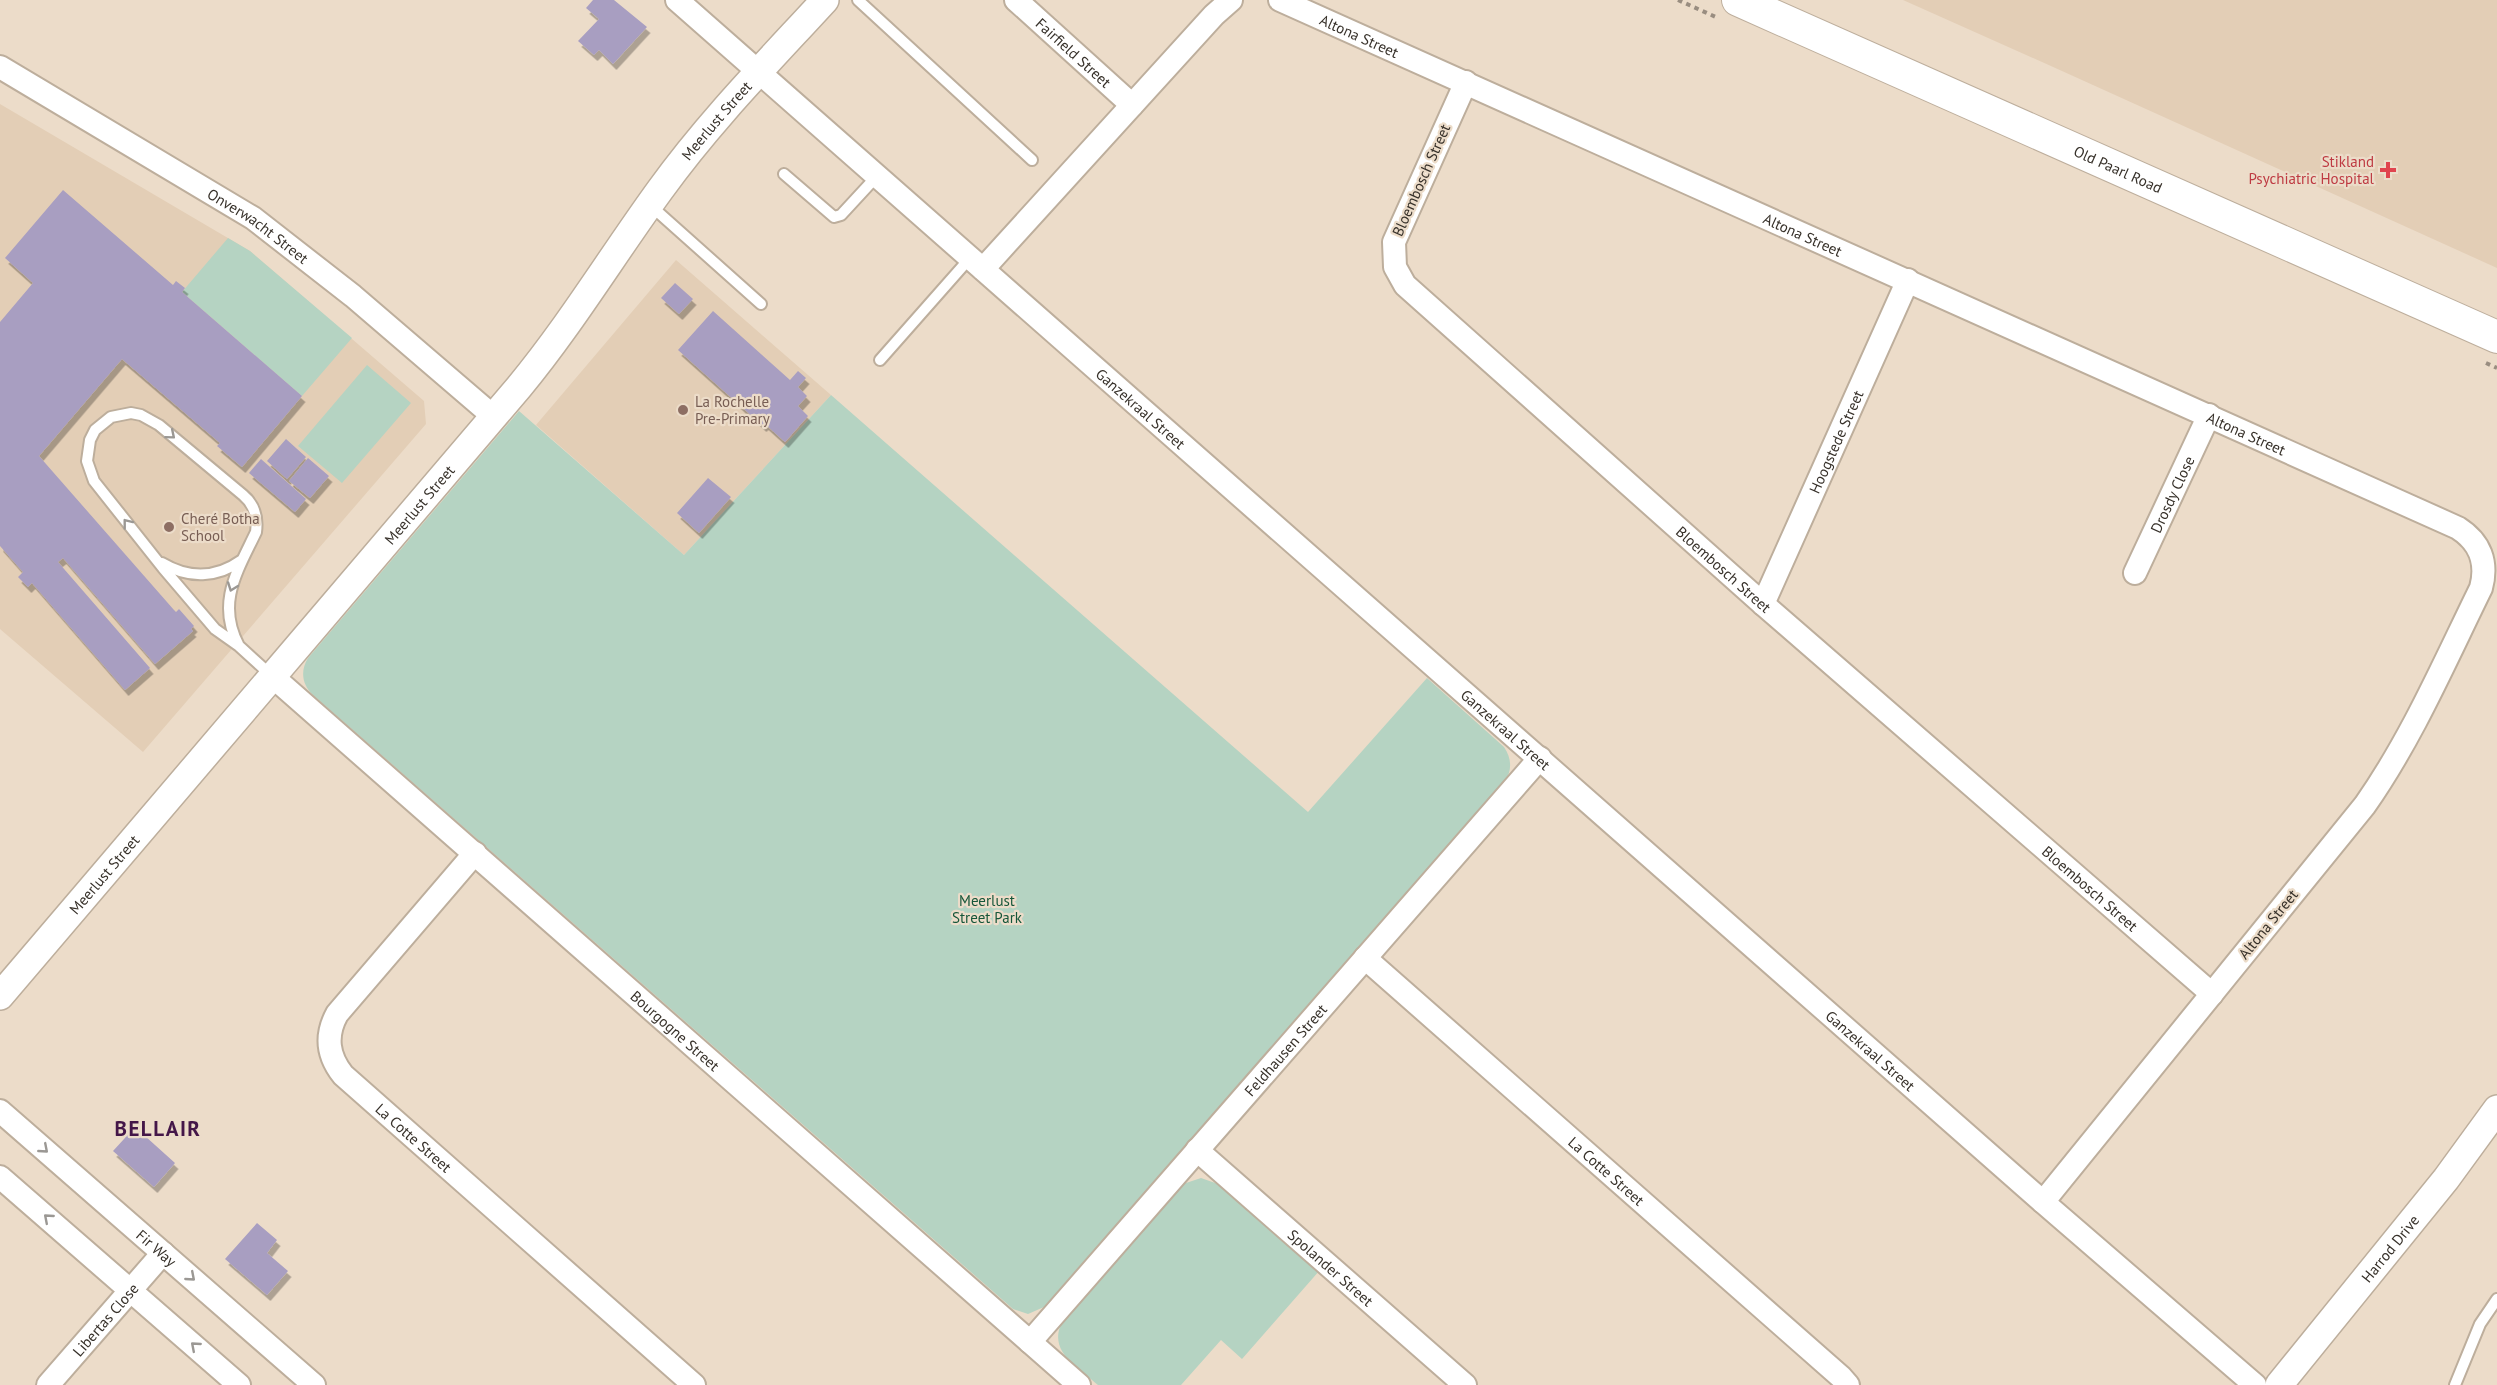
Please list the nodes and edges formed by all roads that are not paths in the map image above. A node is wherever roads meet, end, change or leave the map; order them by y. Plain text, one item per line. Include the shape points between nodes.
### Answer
1 (677, 0) edge
2 (825, 0) edge
3 (858, 0) edge
4 (1016, 0) edge
5 (1231, 0) edge
6 (1280, 0) edge
7 (1738, 0) edge
8 (0, 67) edge
9 (759, 72) junction
10 (1466, 82) junction
11 (1132, 105) junction
12 (1032, 160) dead end
13 (784, 174) dead end
14 (877, 176) junction
15 (650, 205) junction
16 (977, 264) junction
17 (1908, 280) junction
18 (761, 304) dead end
19 (2497, 337) edge
20 (880, 360) dead end
21 (2209, 415) junction
22 (494, 417) junction
23 (153, 556) junction
24 (243, 559) junction
25 (2135, 573) dead end
26 (1764, 604) junction
27 (239, 646) junction
28 (272, 676) junction
29 (1540, 758) junction
30 (475, 853) junction
31 (1365, 958) junction
32 (2212, 994) junction
33 (0, 996) edge
34 (2497, 1109) edge
35 (0, 1111) edge
36 (1197, 1150) junction
37 (0, 1177) edge
38 (2043, 1202) junction
39 (163, 1253) junction
40 (131, 1291) junction
41 (2497, 1299) edge
42 (1030, 1342) junction
43 (48, 1385) edge
44 (239, 1385) edge
45 (314, 1385) edge
46 (694, 1385) edge
47 (1079, 1385) edge
48 (1465, 1385) edge
49 (1848, 1385) edge
50 (2255, 1385) edge
51 (2279, 1385) edge
52 (2455, 1385) edge

1 - 9 street, Ganzekraal Street
2 - 9 street, Meerlust Street
3 - 12 lane
4 - 11 street, Fairfield Street
5 - 11 street
6 - 10 street, Altona Street
7 - 19 main road, Old Paarl Road
8 - 22 street, Onverwacht Street via 253,218 353,296
9 - 14 street, Ganzekraal Street
9 - 15 street, Meerlust Street
10 - 17 street, Altona Street
10 - 26 street, Bloembosch Street via 1397,230 1393,255 1399,276
11 - 16 street
13 - 14 lane via 834,217 841,215
14 - 16 street, Ganzekraal Street
15 - 18 lane
15 - 22 street, Meerlust Street via 566,328
16 - 20 lane
16 - 29 street, Ganzekraal Street
17 - 21 street, Altona Street
17 - 26 street, Hoogstede Street
21 - 25 street, Drosdy Close
21 - 32 street, Altona Street via 2458,528 2468,534 2481,553 2484,577 2381,782
22 - 28 street, Meerlust Street
23 - 24 lane via 175,570 200,575 224,571
23 -> 24 lane via 94,481 87,461 95,430 121,414 150,419 249,500 257,524
23 - 27 lane via 215,629
24 -> 27 lane via 227,606
26 - 32 street, Bloembosch Street
27 - 28 lane
28 - 30 street, Bourgogne Street
28 - 33 street, Meerlust Street
29 - 31 street, Feldhausen Street
29 - 38 street, Ganzekraal Street
30 - 42 street, Bourgogne Street
30 - 46 street, La Cotte Street via 337,1014 329,1038 332,1057 343,1075
31 - 36 street, Feldhausen Street
31 - 49 street, La Cotte Street
32 - 38 street, Altona Street
34 - 51 street, Harrod Drive via 2446,1179
35 -> 39 street, Fir Way
36 - 42 street, Feldhausen Street
36 - 48 street, Spolander Street
40 -> 37 street
38 - 50 street, Ganzekraal Street
39 - 40 street, Libertas Close
39 -> 45 street, Fir Way
40 - 43 street, Libertas Close
44 -> 40 street
41 - 52 lane via 2480,1324
42 - 47 street, Bourgogne Street

